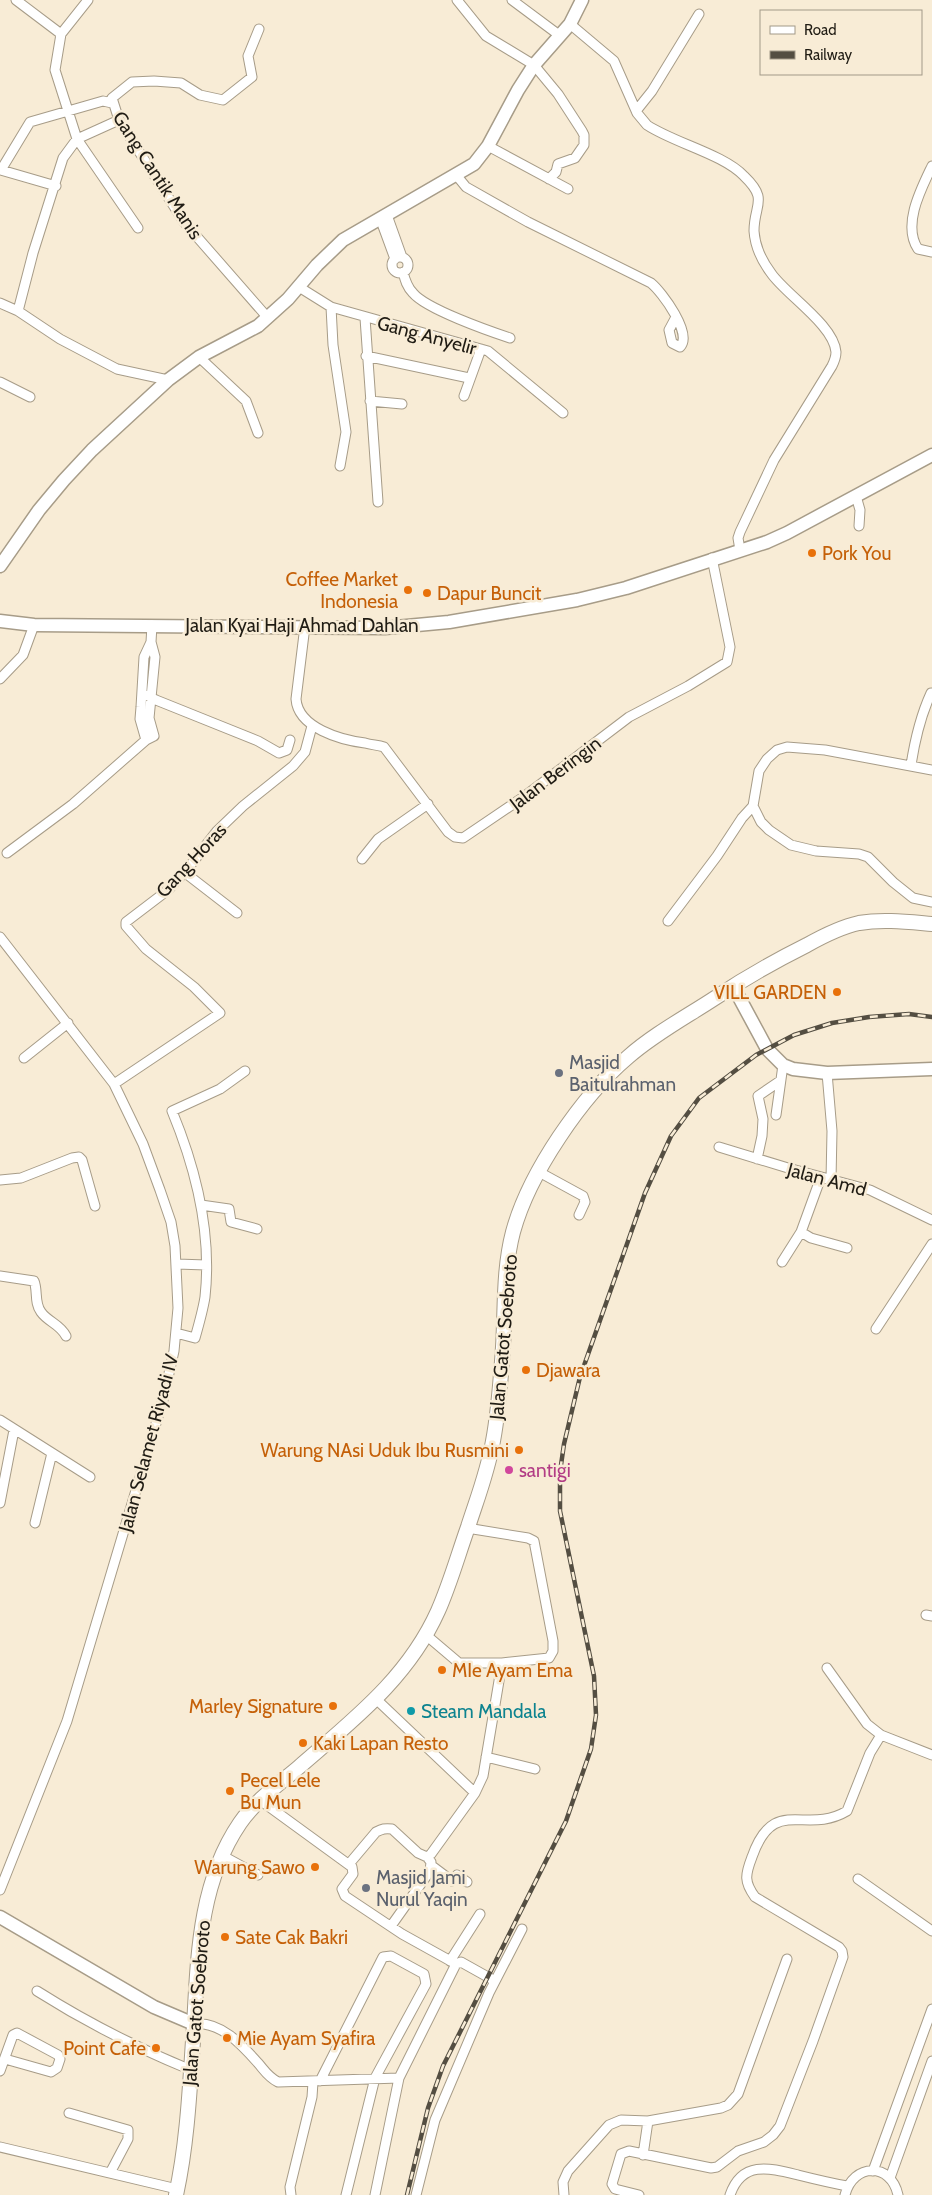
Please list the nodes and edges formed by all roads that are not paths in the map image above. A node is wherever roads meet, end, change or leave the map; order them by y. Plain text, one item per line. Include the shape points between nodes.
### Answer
1 (18, 0) edge
2 (88, 0) edge
3 (457, 0) edge
4 (512, 0) edge
5 (582, 0) edge
6 (699, 14) dead end
7 (570, 24) junction
8 (259, 30) dead end
9 (61, 34) junction
10 (559, 35) junction
11 (534, 65) junction
12 (112, 103) junction
13 (67, 111) junction
14 (636, 112) junction
15 (119, 120) junction
16 (77, 139) junction
17 (488, 146) junction
18 (932, 166) edge
19 (0, 171) edge
20 (457, 176) junction
21 (549, 178) junction
22 (56, 186) junction
23 (568, 189) dead end
24 (383, 216) junction
25 (138, 228) dead end
26 (932, 252) edge
27 (398, 258) junction
28 (403, 272) junction
29 (299, 287) junction
30 (0, 303) edge
31 (331, 307) junction
32 (18, 311) junction
33 (676, 317) dead end
34 (268, 318) junction
35 (365, 318) junction
36 (510, 338) dead end
37 (482, 349) junction
38 (366, 356) junction
39 (199, 357) junction
40 (470, 378) junction
41 (168, 380) junction
42 (0, 382) edge
43 (464, 396) dead end
44 (30, 397) dead end
45 (370, 401) junction
46 (402, 404) dead end
47 (563, 413) dead end
48 (258, 433) dead end
49 (932, 455) edge
50 (340, 466) dead end
51 (856, 496) junction
52 (378, 502) dead end
53 (859, 526) dead end
54 (740, 550) junction
55 (712, 558) junction
56 (0, 566) edge
57 (0, 621) edge
58 (152, 625) junction
59 (34, 626) junction
60 (305, 626) junction
61 (0, 679) edge
62 (931, 693) edge
63 (146, 695) junction
64 (312, 726) junction
65 (290, 740) dead end
66 (912, 765) junction
67 (932, 770) edge
68 (428, 804) junction
69 (753, 806) junction
70 (7, 853) dead end
71 (362, 859) dead end
72 (184, 872) junction
73 (932, 902) edge
74 (236, 914) dead end
75 (668, 921) dead end
76 (932, 924) edge
77 (0, 936) edge
78 (733, 986) junction
79 (68, 1023) junction
80 (24, 1058) dead end
81 (783, 1065) junction
82 (932, 1069) edge
83 (245, 1071) dead end
84 (827, 1073) junction
85 (780, 1080) junction
86 (114, 1084) junction
87 (776, 1115) dead end
88 (719, 1147) dead end
89 (757, 1159) junction
90 (539, 1172) junction
91 (821, 1177) junction
92 (0, 1180) edge
93 (832, 1180) junction
94 (95, 1206) dead end
95 (201, 1206) junction
96 (580, 1215) dead end
97 (932, 1220) edge
98 (257, 1229) dead end
99 (801, 1232) junction
100 (932, 1244) edge
101 (848, 1248) dead end
102 (782, 1262) dead end
103 (177, 1264) junction
104 (206, 1264) junction
105 (0, 1276) edge
106 (876, 1329) dead end
107 (176, 1333) junction
108 (66, 1336) dead end
109 (0, 1420) edge
110 (14, 1430) junction
111 (52, 1453) junction
112 (90, 1477) dead end
113 (0, 1503) edge
114 (35, 1522) dead end
115 (467, 1528) junction
116 (426, 1635) junction
117 (502, 1664) junction
118 (827, 1668) dead end
119 (376, 1699) junction
120 (881, 1736) junction
121 (932, 1755) edge
122 (486, 1757) junction
123 (535, 1769) dead end
124 (475, 1792) junction
125 (260, 1800) junction
126 (223, 1856) junction
127 (427, 1857) junction
128 (349, 1864) junction
129 (432, 1866) junction
130 (258, 1875) dead end
131 (858, 1879) dead end
132 (467, 1882) dead end
133 (0, 1890) edge
134 (480, 1914) dead end
135 (0, 1917) edge
136 (391, 1926) junction
137 (522, 1929) dead end
138 (932, 1931) edge
139 (786, 1960) dead end
140 (453, 1963) junction
141 (495, 1981) junction
142 (37, 1991) dead end
143 (932, 2009) edge
144 (194, 2024) junction
145 (5, 2059) junction
146 (932, 2061) edge
147 (191, 2070) junction
148 (0, 2071) edge
149 (375, 2078) junction
150 (399, 2078) junction
151 (317, 2081) junction
152 (69, 2113) dead end
153 (648, 2121) junction
154 (0, 2147) edge
155 (643, 2155) junction
156 (872, 2170) junction
157 (110, 2173) junction
158 (890, 2178) junction
159 (846, 2191) edge
160 (176, 2192) edge
161 (291, 2195) edge
162 (346, 2195) edge
163 (375, 2195) edge
164 (416, 2195) edge
165 (564, 2195) edge
166 (639, 2195) edge
167 (730, 2195) edge
168 (898, 2195) edge

1 - 9 street
2 - 9 street
3 - 11 street via 486,36
4 - 10 street
5 - 7 main road
6 - 14 street via 652,92
7 - 10 main road
7 - 14 street via 614,61
8 - 12 street, Gang Cantik Manis via 248,56 252,78 223,100 200,95 184,84 154,81 128,84 114,95
9 - 13 street via 54,67
10 - 11 main road
11 - 17 main road
11 - 21 street via 558,94 584,135 584,145 575,158 558,164 556,172
12 - 13 street via 103,101
12 - 15 street, Gang Cantik Manis
13 - 16 street
13 - 19 street via 30,122
14 - 54 street via 652,129 732,166 753,186 759,198 754,224 755,240 765,264 825,330 836,353 828,375 774,460 740,532
15 - 16 street
15 - 34 street, Gang Cantik Manis via 184,222
16 - 22 street via 63,158
16 - 25 street
17 - 20 main road via 474,164
17 - 21 street
18 - 26 street via 914,210 912,240 918,249
19 - 22 street
20 - 24 main road
20 - 33 street via 466,187 528,222 651,283
21 - 23 street
22 - 32 street via 33,253
24 - 27 street
24 - 29 main road via 343,240
27 - 28 street via 406,259 408,264
27 - 28 street via 392,263 392,268
28 - 36 street via 407,285 416,296 471,324
29 - 31 street, Gang Anyelir
29 - 34 main road
30 - 32 street
31 - 35 street, Gang Anyelir
31 - 50 street via 333,345 346,432
32 - 41 street via 60,339 117,368
34 - 39 main road via 248,333
35 - 37 street, Gang Anyelir
35 - 38 street
37 - 40 street
37 - 47 street, Gang Anyelir
38 - 40 street
38 - 45 street
39 - 41 main road
39 - 48 street via 246,402
40 - 43 street
41 - 56 main road via 70,474 39,510
42 - 44 street
45 - 46 street
45 - 52 street
49 - 51 main road, Jalan Kyai Haji Ahmad Dahlan
51 - 53 street via 860,510
51 - 54 main road, Jalan Kyai Haji Ahmad Dahlan via 787,533
54 - 55 main road, Jalan Kyai Haji Ahmad Dahlan
55 - 60 main road, Jalan Kyai Haji Ahmad Dahlan via 599,595 458,620 385,628
55 - 68 street, Jalan Beringin via 730,647 727,662 629,718 470,835 463,838 454,836
57 - 59 main road, Jalan Kyai Haji Ahmad Dahlan
58 - 59 main road, Jalan Kyai Haji Ahmad Dahlan
58 - 60 main road, Jalan Kyai Haji Ahmad Dahlan
58 - 63 street via 151,642 155,657
59 - 61 street via 23,655
60 - 64 street via 296,702
62 - 66 street via 921,714
63 - 65 street via 258,741 279,753 287,750
63 - 70 street via 154,736 73,804
64 - 68 street, Jalan Beringin via 344,738 384,747
64 - 72 street, Gang Horas via 308,744 298,762 217,831
66 - 67 street
66 - 69 street via 825,750 786,747 777,750 759,771
68 - 71 street via 378,839
69 - 73 street via 765,826 791,845 868,857 913,898
69 - 75 street
72 - 74 street
72 - 86 street, Gang Horas via 168,890 125,924 146,949 194,987 220,1013
76 - 78 main road, Jalan Gatot Soebroto via 858,924 822,937
77 - 79 street, Jalan Selamet Riyadi IV
78 - 81 main road via 767,1048
78 - 90 main road, Jalan Gatot Soebroto via 631,1054 611,1073 591,1095
79 - 80 street
79 - 86 street, Jalan Selamet Riyadi IV
81 - 84 main road
81 - 85 street
82 - 84 main road
83 - 95 street via 220,1089 172,1110 186,1146
84 - 93 street
85 - 87 street
85 - 89 street via 758,1096 763,1120
86 - 103 street, Jalan Selamet Riyadi IV via 143,1144 160,1190 171,1222
88 - 89 street, Jalan Amd
89 - 91 street, Jalan Amd
90 - 96 street via 583,1196 585,1202
90 - 115 main road, Jalan Gatot Soebroto via 514,1231 506,1276 503,1355 493,1443
91 - 93 street, Jalan Amd
91 - 99 street
92 - 94 street via 21,1178 79,1157
93 - 97 street, Jalan Amd via 870,1190
95 - 98 street via 229,1209 231,1222
95 - 104 street
99 - 101 street
99 - 102 street
100 - 106 street
103 - 104 street
103 - 107 street, Jalan Selamet Riyadi IV
104 - 107 street via 205,1298 195,1338
105 - 108 street via 34,1281 41,1313 59,1326
107 - 133 street, Jalan Selamet Riyadi IV via 163,1400 67,1721
109 - 110 street
110 - 111 street
110 - 113 street
111 - 112 street
111 - 114 street
115 - 116 main road, Jalan Gatot Soebroto via 452,1576
115 - 117 street via 528,1538 534,1542 554,1642 553,1651 549,1658
116 - 117 street via 460,1663
116 - 119 main road, Jalan Gatot Soebroto via 396,1678
117 - 122 street
118 - 120 street via 867,1724
119 - 124 street
119 - 125 main road, Jalan Gatot Soebroto via 358,1718
120 - 121 street
120 - 155 street via 870,1753 847,1811 824,1820 788,1819 768,1826 756,1846 747,1874 747,1884 755,1897 838,1947 843,1957 780,2126 764,2142 738,2151 717,2167
122 - 123 street
122 - 124 street via 483,1776
124 - 127 street
125 - 126 main road, Jalan Gatot Soebroto via 242,1820
125 - 128 street
126 - 130 street
126 - 144 main road, Jalan Gatot Soebroto via 206,1902 201,1927
127 - 128 street via 392,1829 381,1829
127 - 129 street
128 - 136 street via 353,1870 342,1893
129 - 132 street via 452,1881 456,1875
129 - 136 street
131 - 138 street
134 - 140 street
135 - 144 main road via 154,2007
136 - 140 street
137 - 141 street
139 - 153 street via 733,2101 721,2108
140 - 141 street via 470,1965
140 - 150 street
141 - 164 street via 435,2120
142 - 147 street via 96,2027
143 - 156 street
144 - 147 main road, Jalan Gatot Soebroto
144 - 151 street via 214,2026 226,2032 269,2078 288,2083
145 - 145 street via 13,2034 17,2033 60,2058 58,2068 51,2072
145 - 148 street
146 - 158 street
147 - 160 main road, Jalan Gatot Soebroto
149 - 150 street
149 - 151 street
149 - 151 street via 426,1982 424,1974 387,1956 381,1959
149 - 162 street
150 - 163 street
151 - 161 street via 290,2187
152 - 157 street via 128,2130 128,2139
153 - 155 street
153 - 165 street via 622,2120 609,2125 568,2170 563,2182
154 - 157 street
155 - 166 street via 629,2151 621,2154 612,2184 615,2189
156 - 158 street
156 - 159 street via 858,2175
157 - 160 street
158 - 168 street
159 - 167 street via 762,2168 749,2171 739,2179

